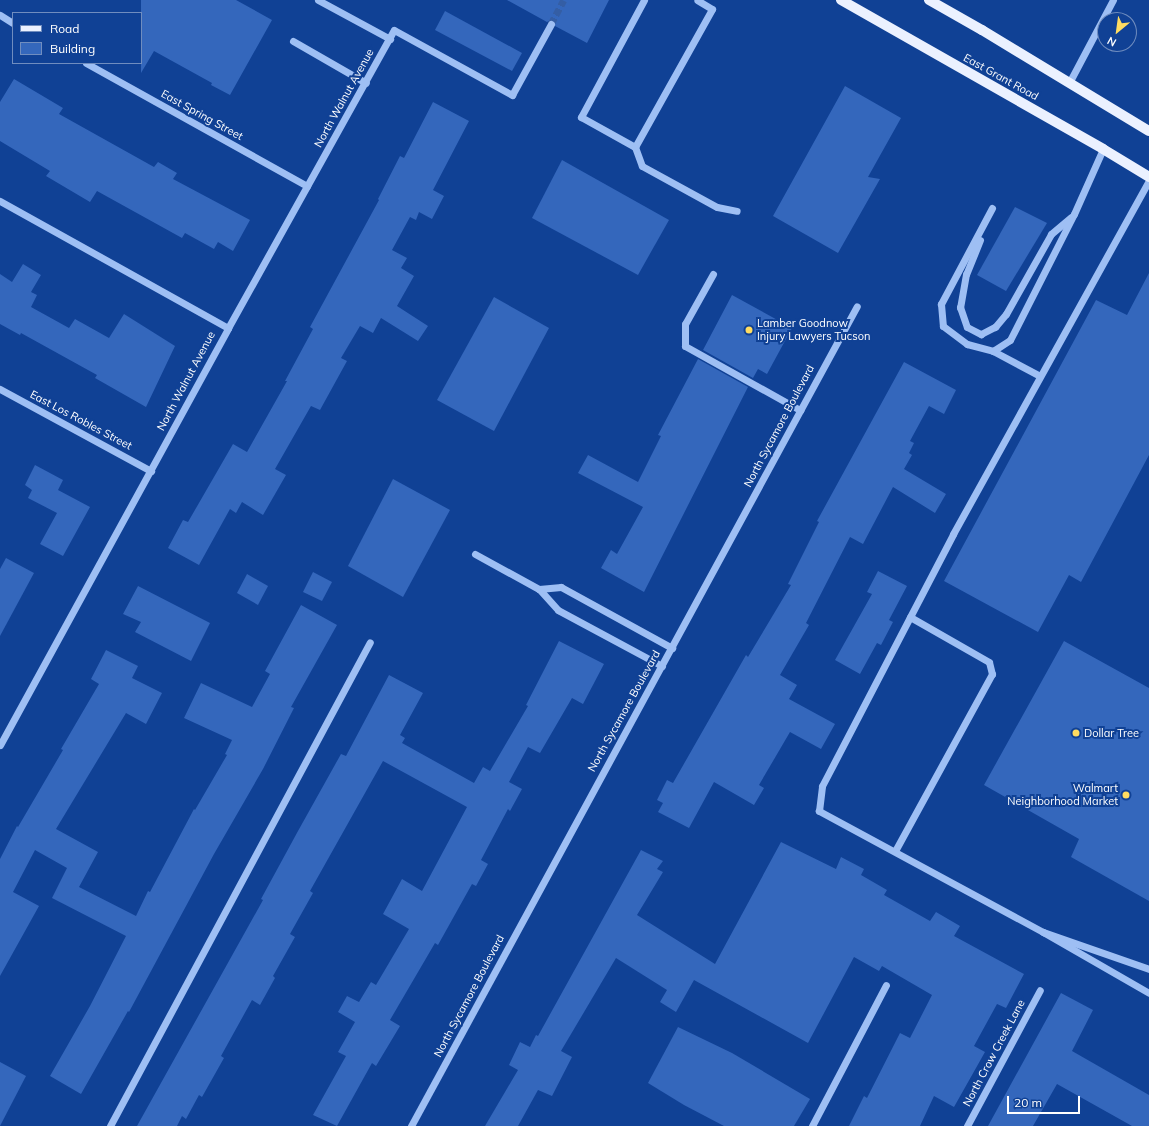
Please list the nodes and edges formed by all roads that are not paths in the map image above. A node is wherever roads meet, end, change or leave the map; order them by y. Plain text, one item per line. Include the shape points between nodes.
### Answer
1 (318, 0) edge
2 (644, 0) edge
3 (696, 0) edge
4 (840, 0) edge
5 (929, 0) edge
6 (1112, 0) edge
7 (0, 15) edge
8 (12, 22) edge
9 (551, 24) tunnel mouth
10 (390, 39) junction
11 (293, 41) dead end
12 (88, 64) edge
13 (366, 82) junction
14 (1069, 83) junction
15 (1149, 131) edge
16 (635, 147) junction
17 (1103, 149) junction
18 (1149, 176) edge
19 (1149, 181) edge
20 (307, 186) junction
21 (0, 201) edge
22 (737, 211) dead end
23 (1074, 214) junction
24 (713, 274) dead end
25 (857, 306) dead end
26 (228, 328) junction
27 (993, 351) junction
28 (1040, 376) junction
29 (0, 389) edge
30 (800, 410) junction
31 (151, 471) junction
32 (475, 554) dead end
33 (539, 589) junction
34 (910, 617) junction
35 (370, 642) dead end
36 (672, 648) junction
37 (662, 666) junction
38 (0, 745) edge
39 (895, 851) junction
40 (1043, 932) junction
41 (1149, 969) edge
42 (886, 986) dead end
43 (1040, 990) dead end
44 (1149, 993) edge
45 (110, 1126) edge
46 (411, 1126) edge
47 (812, 1126) edge
48 (967, 1126) edge

1 - 10 street
2 - 16 street via 581,117
3 - 16 street via 712,9
4 - 17 main road, East Grant Road
5 - 14 main road
6 - 14 street
7 - 8 street
9 - 10 street, North Walnut Avenue via 512,95 394,30
10 - 13 street, North Walnut Avenue
11 - 13 street
12 - 20 street, East Spring Street
13 - 20 street, North Walnut Avenue
14 - 15 main road
16 - 22 street via 642,166 717,207
17 - 18 main road, East Grant Road
17 - 23 street
19 - 28 street
20 - 26 street, North Walnut Avenue
21 - 26 street
23 - 27 street via 1010,340
23 - 27 street via 1052,234 1006,314 995,327 981,334 967,326 960,307 966,274 992,208 941,304 943,326 967,344
24 - 30 street via 685,324 685,346
25 - 30 street, North Sycamore Boulevard
26 - 31 street, North Walnut Avenue
27 - 28 street
28 - 34 street
29 - 31 street, East Los Robles Street
30 - 36 street, North Sycamore Boulevard
31 - 38 street, North Walnut Avenue
32 - 33 street
33 - 36 street via 561,587
33 - 37 street via 558,610
34 - 39 street via 822,786 819,811
34 - 39 street via 989,662 992,674
35 - 45 street
36 - 37 street, North Sycamore Boulevard
37 - 46 street, North Sycamore Boulevard
39 - 40 street
40 - 41 street
40 - 44 street
42 - 47 street
43 - 48 street, North Crow Creek Lane

